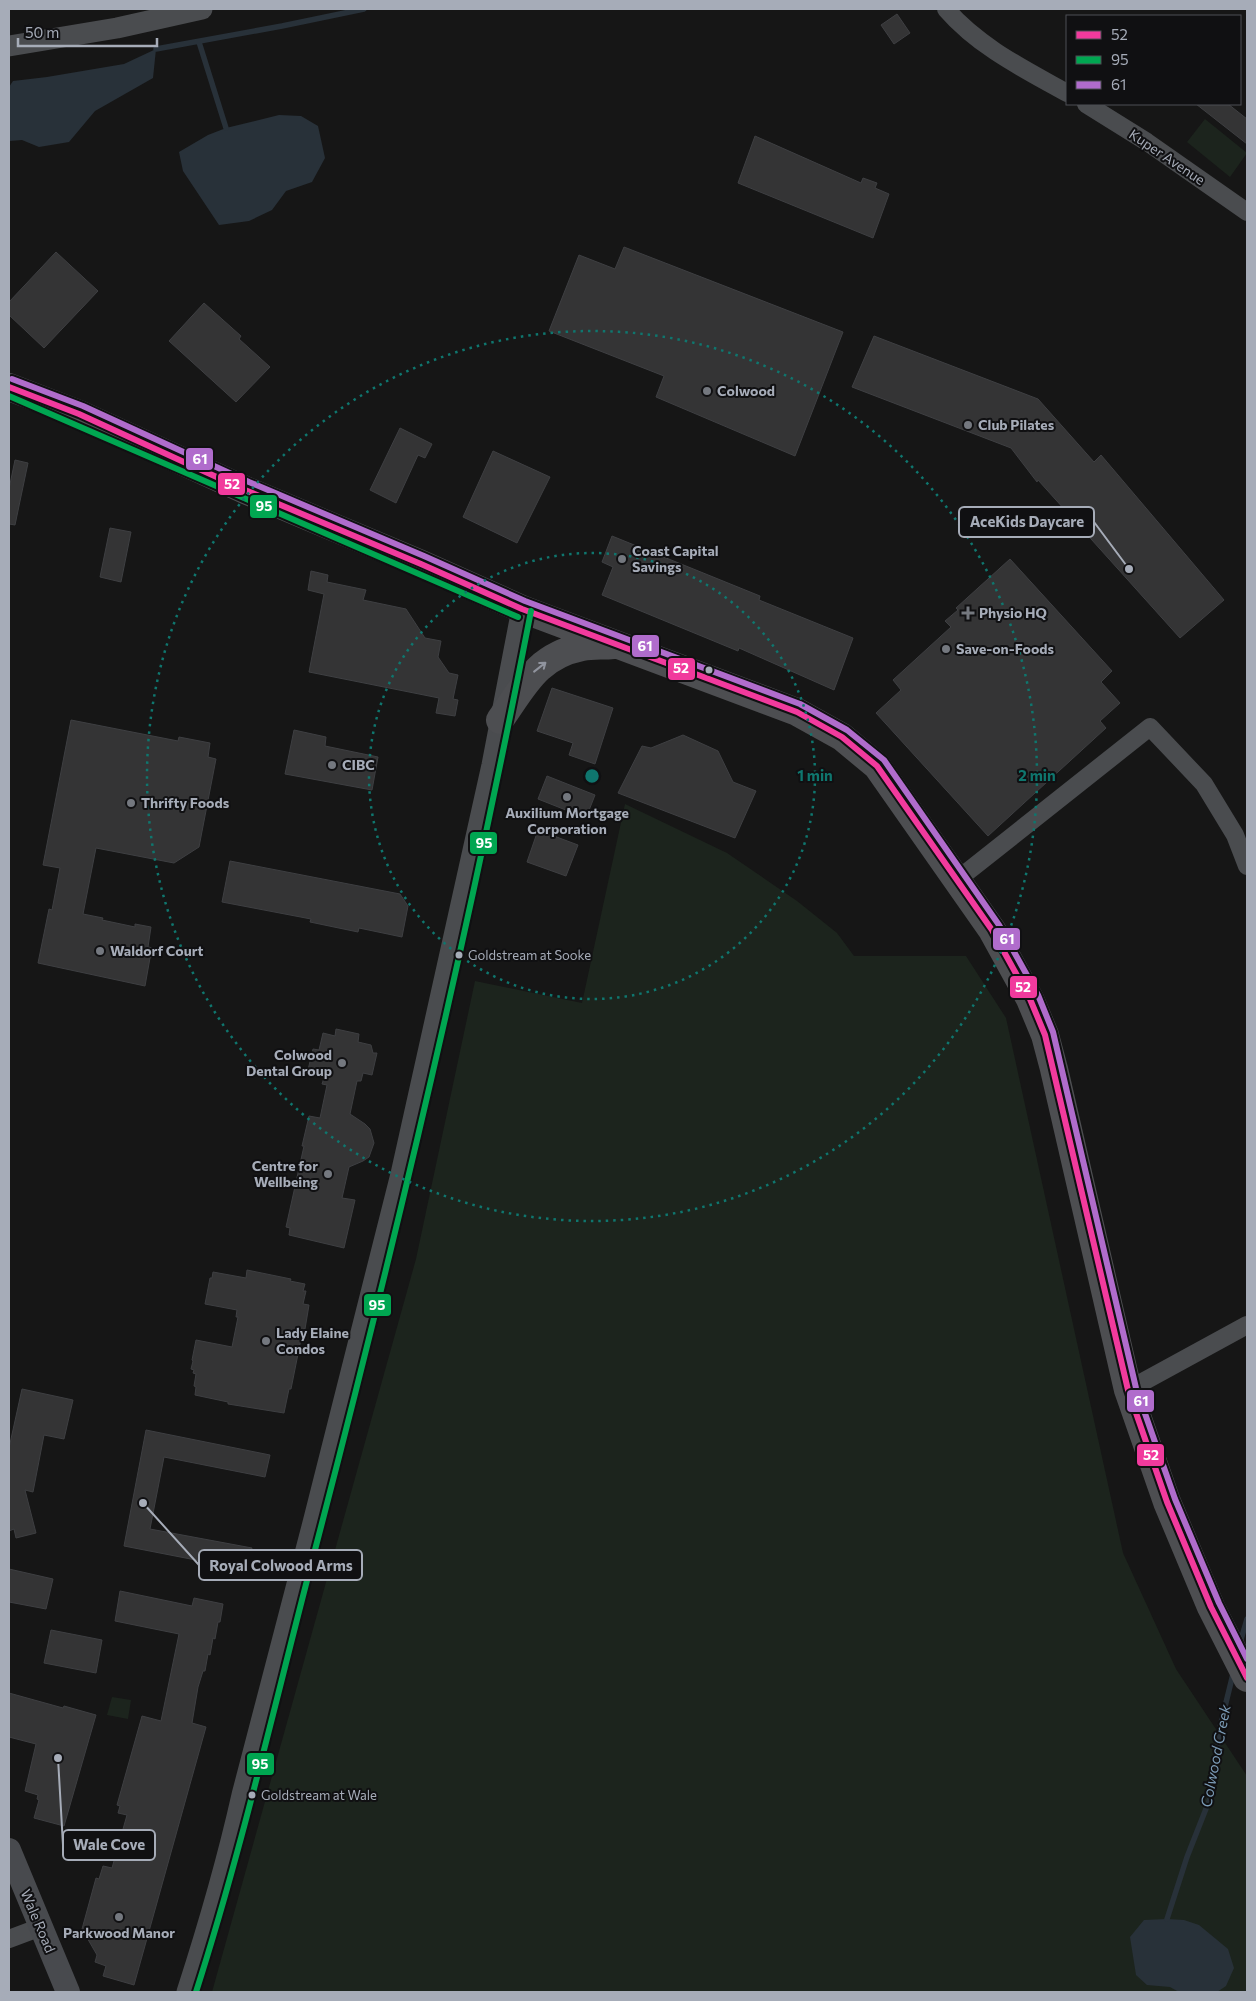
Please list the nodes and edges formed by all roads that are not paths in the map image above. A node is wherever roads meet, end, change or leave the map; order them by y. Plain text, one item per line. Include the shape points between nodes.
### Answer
1 (202, 9) edge
2 (946, 9) edge
3 (9, 46) edge
4 (1066, 92) edge
5 (1088, 105) edge
6 (1247, 212) edge
7 (9, 387) edge
8 (522, 609) junction
9 (617, 644) junction
10 (500, 720) junction
11 (1247, 866) edge
12 (957, 880) junction
13 (1247, 1325) edge
14 (1128, 1390) junction
15 (1247, 1678) edge
16 (9, 1850) edge
17 (41, 1927) junction
18 (9, 1939) edge
19 (68, 1992) edge
20 (186, 1992) edge

1 - 3 street via 117,28
2 - 4 street via 1000,56
5 - 6 street, Kuper Avenue
7 - 8 main road via 88,418 236,486
8 - 9 main road
8 - 10 street
10 -> 9 main road via 532,673 552,657 582,647
9 - 12 main road via 797,712 842,737 877,766
10 - 20 street via 382,1252 231,1844
11 - 12 street via 1236,835 1204,784 1150,727
12 - 14 main road via 1013,966 1044,1035
13 - 14 street
14 - 15 main road via 1174,1519 1211,1607
16 - 17 main road, Wale Road
17 - 18 street
17 - 19 main road, Wale Road

